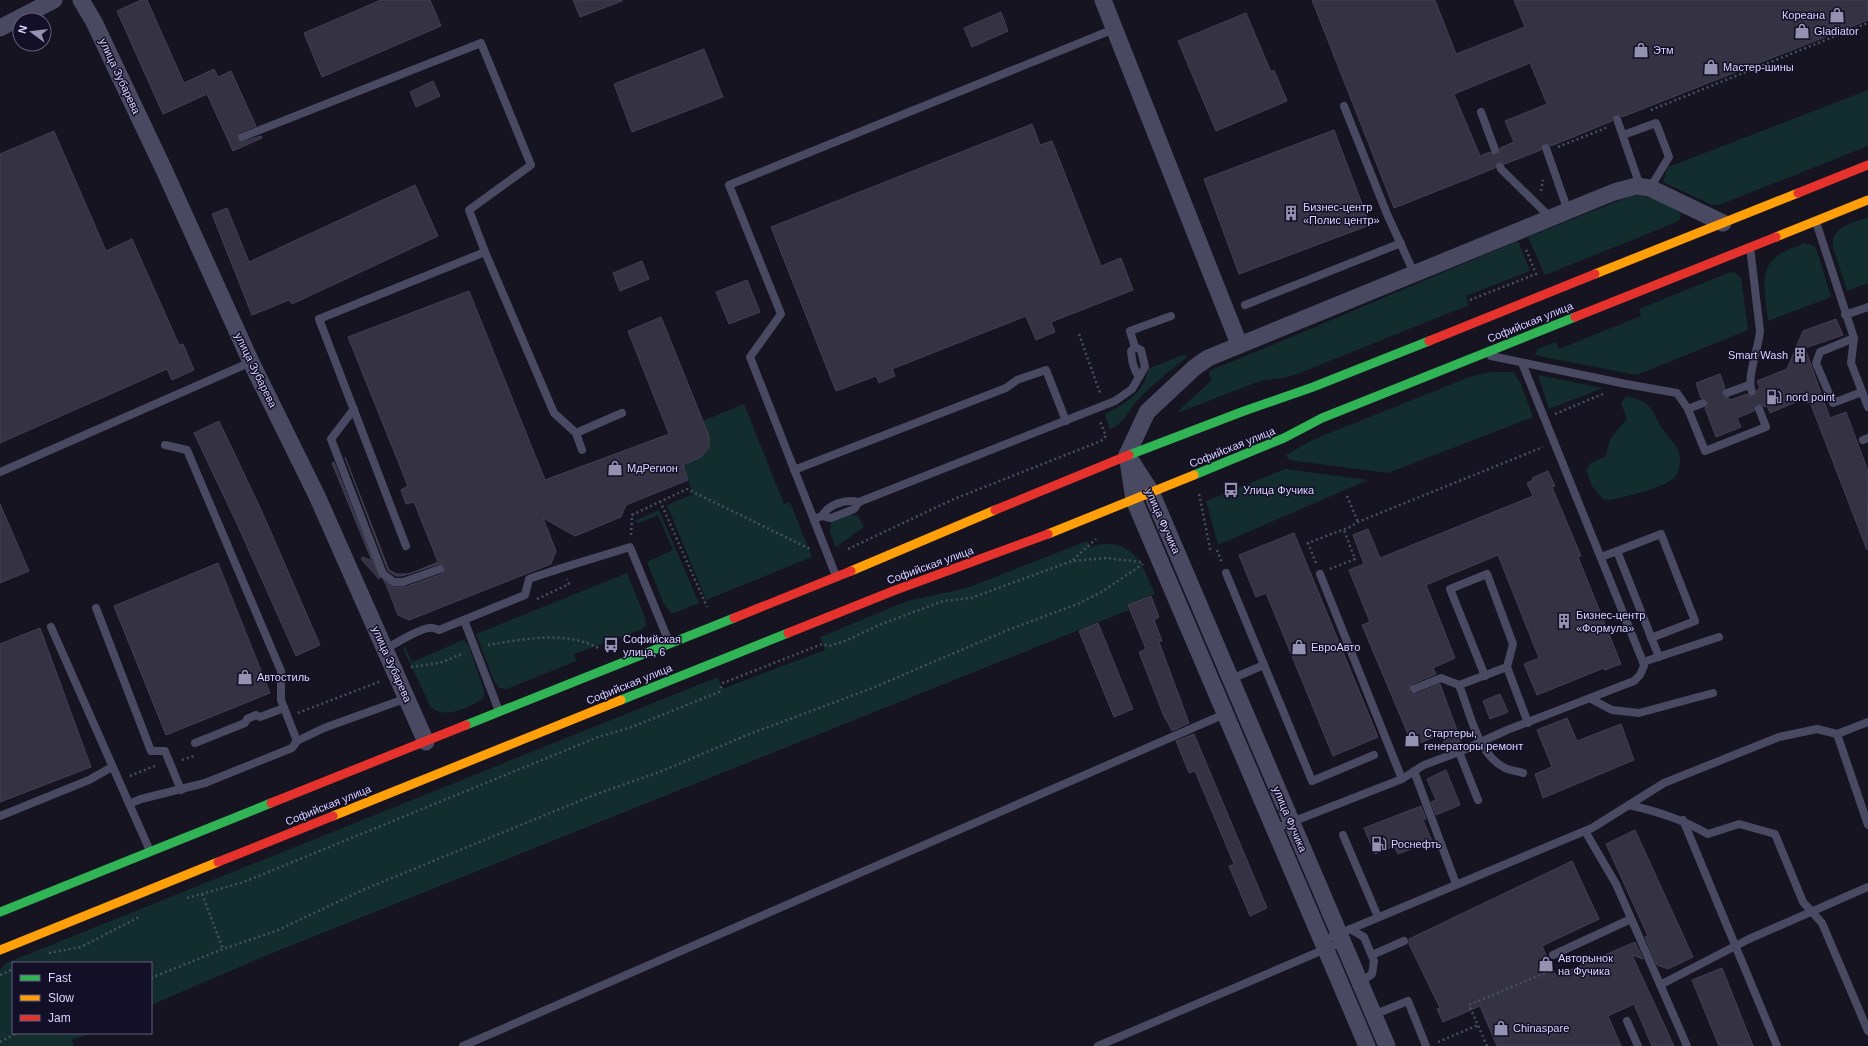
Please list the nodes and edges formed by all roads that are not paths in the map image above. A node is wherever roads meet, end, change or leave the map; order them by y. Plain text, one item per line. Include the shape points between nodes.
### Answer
1 (54, 0) edge
2 (81, 0) edge
3 (1103, 0) edge
4 (0, 28) edge
5 (1114, 29) junction
6 (1344, 106) dead end
7 (1481, 112) dead end
8 (1618, 121) road end
9 (1622, 135) junction
10 (242, 137) dead end
11 (1495, 150) dead end
12 (1546, 150) road end
13 (1868, 165) edge
14 (1500, 166) dead end
15 (1645, 187) junction
16 (1868, 200) edge
17 (1568, 211) junction
18 (1551, 218) junction
19 (1815, 221) junction
20 (1723, 223) junction
21 (1401, 243) junction
22 (1750, 246) junction
23 (485, 252) junction
24 (1414, 273) junction
25 (1246, 305) dead end
26 (1868, 307) edge
27 (1845, 315) junction
28 (1171, 316) dead end
29 (1854, 338) junction
30 (1239, 344) junction
31 (1483, 354) junction
32 (251, 362) junction
33 (1522, 363) junction
34 (1862, 392) junction
35 (1728, 393) dead end
36 (1703, 403) dead end
37 (1868, 407) edge
38 (354, 409) junction
39 (1688, 409) junction
40 (1759, 409) dead end
41 (622, 413) dead end
42 (1066, 421) junction
43 (576, 433) junction
44 (165, 445) dead end
45 (582, 450) dead end
46 (1127, 455) junction
47 (794, 470) junction
48 (0, 472) edge
49 (1151, 492) junction
50 (1134, 500) junction
51 (814, 519) junction
52 (406, 546) dead end
53 (1617, 551) junction
54 (1601, 557) junction
55 (440, 569) dead end
56 (1226, 573) dead end
57 (1320, 574) road end
58 (837, 577) junction
59 (96, 608) dead end
60 (464, 620) junction
61 (51, 626) dead end
62 (1719, 637) dead end
63 (1652, 638) junction
64 (669, 643) junction
65 (385, 649) junction
66 (1659, 657) junction
67 (1643, 662) junction
68 (1264, 665) junction
69 (1507, 667) junction
70 (1485, 676) junction
71 (1231, 679) junction
72 (1460, 686) junction
73 (1414, 689) dead end
74 (1713, 694) dead end
75 (407, 698) junction
76 (1591, 699) junction
77 (1242, 706) junction
78 (284, 708) junction
79 (500, 712) junction
80 (1225, 713) junction
81 (1868, 722) edge
82 (1528, 723) junction
83 (1837, 734) junction
84 (298, 741) junction
85 (1481, 741) junction
86 (426, 742) junction
87 (194, 743) dead end
88 (1459, 752) junction
89 (1374, 755) dead end
90 (112, 767) junction
91 (1414, 771) junction
92 (1523, 773) dead end
93 (1402, 780) junction
94 (181, 790) junction
95 (1478, 800) dead end
96 (129, 804) junction
97 (1629, 805) junction
98 (0, 816) edge
99 (1683, 820) junction
100 (1291, 822) junction
101 (1868, 825) edge
102 (1274, 829) junction
103 (1585, 831) junction
104 (1343, 835) dead end
105 (150, 851) junction
106 (1456, 884) junction
107 (1868, 887) edge
108 (0, 912) edge
109 (1812, 912) junction
110 (1378, 918) junction
111 (1631, 919) junction
112 (1344, 935) junction
113 (1404, 941) dead end
114 (1324, 945) junction
115 (1734, 946) junction
116 (0, 950) edge
117 (1553, 954) road end
118 (1372, 955) junction
119 (1360, 983) junction
120 (1660, 985) junction
121 (1374, 1016) junction
122 (1627, 1021) dead end
123 (1868, 1031) edge
124 (463, 1046) edge
125 (1098, 1046) edge
126 (1367, 1046) edge
127 (1386, 1046) edge
128 (1426, 1046) edge
129 (1638, 1046) edge
130 (1687, 1046) edge
131 (1777, 1046) edge

1 - 4 street
2 - 32 street, улица Зубарева via 162,164
3 - 5 street
5 - 30 street
5 - 47 lane via 729,185 781,314 750,357
6 - 21 lane
7 - 11 lane
8 - 9 lane
9 - 15 lane
9 - 15 lane via 1656,123 1669,157
10 - 23 lane via 481,43 531,165 469,210
12 - 17 lane
13 - 20 main road, Софийская улица
14 - 18 lane
15 - 17 street via 1614,192
15 - 20 street
16 - 19 main road, Софийская улица
17 - 18 street
18 - 24 street
19 - 22 main road, Софийская улица
19 - 27 lane
20 - 46 main road, Софийская улица via 1313,387 1263,402
21 - 24 lane
21 - 25 lane
22 - 31 main road, Софийская улица
22 - 35 lane via 1760,331 1759,344 1750,388
23 - 38 lane via 319,319
23 - 43 lane via 554,413
24 - 30 street
26 - 27 lane
27 - 29 lane
28 - 42 lane via 1130,331 1135,347 1131,351 1132,358 1139,376 1137,383 1125,395
29 - 34 lane via 1852,363
29 - 34 lane via 1820,352 1816,363 1833,403
30 - 46 street via 1208,358 1163,396 1147,412
31 - 33 lane
31 - 49 main road, Софийская улица via 1322,418 1284,438
32 - 48 lane
32 - 65 street, улица Зубарева via 317,496
33 - 39 lane via 1677,393
33 - 54 lane
34 - 37 lane
36 - 39 lane
38 - 52 lane
38 - 55 lane via 331,439 383,574 394,582 403,582
39 - 40 lane via 1705,451 1766,427
41 - 43 lane
42 - 47 lane via 1046,370 1017,380 999,391
42 - 51 lane via 859,502 854,509 830,518 822,516
43 - 45 lane
44 - 78 lane via 187,450 281,671 281,700
46 - 49 street, улица Фучика
46 - 50 street, улица Фучика
46 - 58 main road, Софийская улица
47 - 51 lane
49 - 50 main road, Софийская улица
49 - 71 street, улица Фучика
50 - 80 street, улица Фучика
50 - 116 main road, Софийская улица via 893,591
51 - 58 lane
53 - 54 lane
53 - 63 lane
53 - 63 lane via 1661,534 1664,541 1695,621
54 - 67 lane
56 - 68 lane
57 - 93 lane
58 - 64 main road, Софийская улица
59 - 94 lane via 150,751 165,751
60 - 64 lane via 525,595 529,579 630,547
60 - 65 lane via 438,630 430,628
60 - 79 lane
61 - 90 lane
62 - 66 lane
63 - 66 lane
64 - 79 main road, Софийская улица
65 - 75 street, улица Зубарева
66 - 67 lane
67 - 76 lane via 1640,675 1634,682
68 - 71 lane
68 - 89 lane via 1312,781
69 - 70 lane
69 - 70 lane via 1513,644 1486,574 1450,589
69 - 82 lane
70 - 72 lane
71 - 77 street, улица Фучика
72 - 73 lane via 1441,678
72 - 85 lane
74 - 76 lane via 1639,713 1612,710
75 - 84 lane via 324,728
75 - 86 street, улица Зубарева
76 - 82 lane
77 - 80 lane
77 - 100 street, улица Фучика
78 - 84 lane
78 - 87 lane via 247,719 245,723
79 - 86 main road, Софийская улица
80 - 102 street, улица Фучика
80 - 124 lane
81 - 83 lane
82 - 85 lane
83 - 97 lane via 1817,729 1779,737 1664,783
83 - 101 lane
84 - 94 lane via 292,748
85 - 88 lane
85 - 92 lane via 1489,754 1505,768
86 - 105 main road, Софийская улица
88 - 91 lane
88 - 95 lane
90 - 96 lane
90 - 98 lane via 89,780
91 - 93 lane
91 - 106 lane
93 - 100 lane
94 - 96 lane
96 - 105 lane
97 - 99 lane
97 - 103 lane
99 - 109 lane via 1708,834 1739,824 1774,834 1804,902
99 - 115 lane
100 - 102 lane
100 - 112 street, улица Фучика
102 - 114 street, улица Фучика
103 - 106 lane
103 - 111 lane via 1616,884
104 - 110 lane
105 - 108 main road, Софийская улица
106 - 110 lane
107 - 109 lane
109 - 115 lane
109 - 123 lane via 1822,923
110 - 112 lane
111 - 117 lane
111 - 120 lane
112 - 114 lane
112 - 118 lane via 1364,937
112 - 119 street, улица Фучика
113 - 118 lane
114 - 125 lane
114 - 126 street, улица Фучика
115 - 120 lane
115 - 131 lane
118 - 119 lane via 1372,974
119 - 121 street, улица Фучика
120 - 130 lane
121 - 127 street, улица Фучика
121 - 128 lane via 1408,1001
122 - 129 lane

